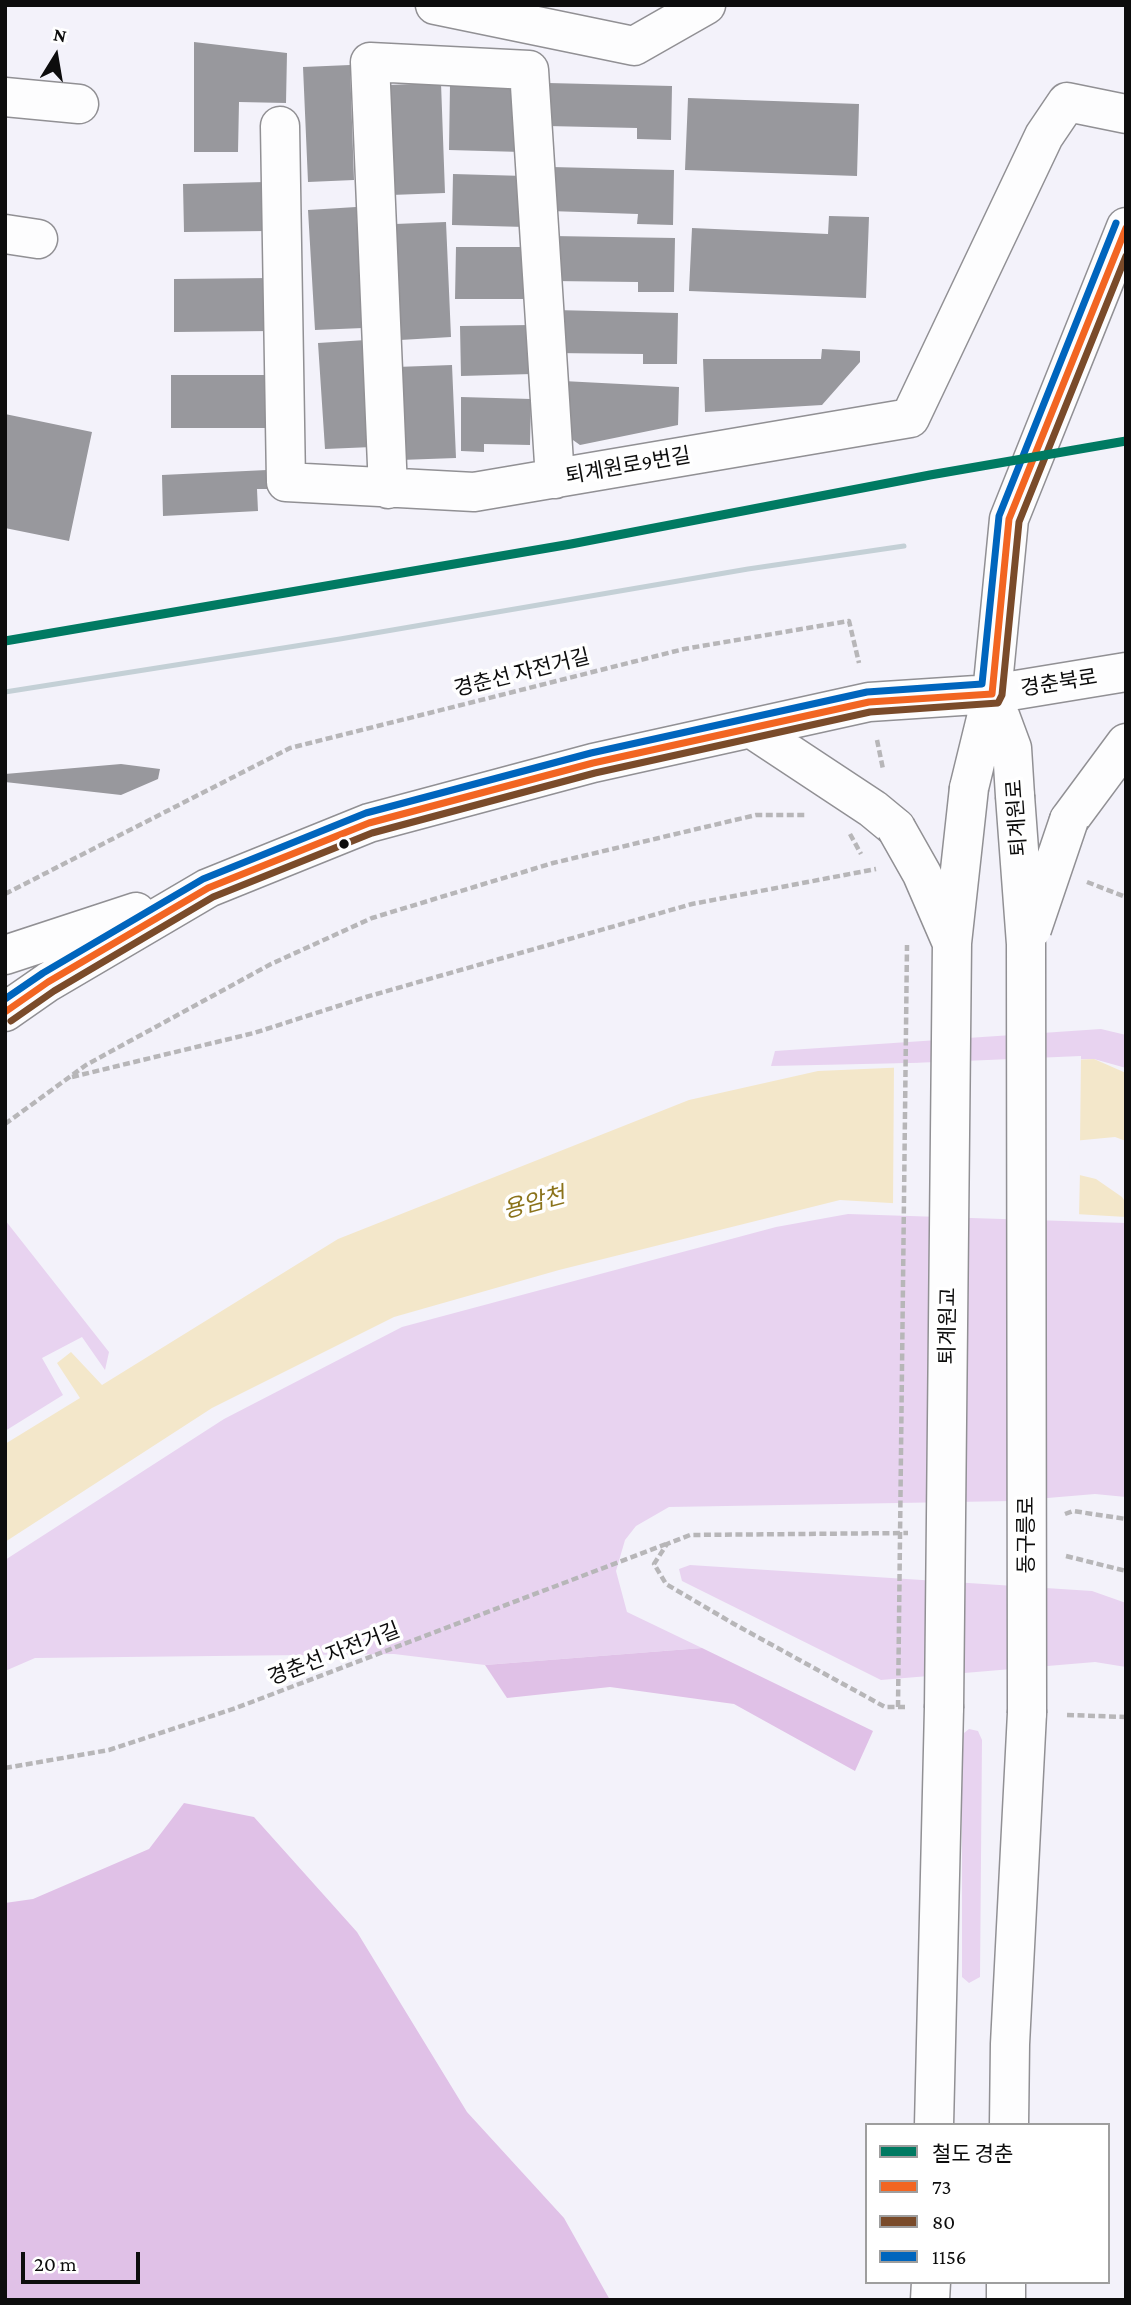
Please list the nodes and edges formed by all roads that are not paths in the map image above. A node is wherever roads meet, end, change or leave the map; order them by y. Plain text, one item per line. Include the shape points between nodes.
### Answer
1 (435, 5) edge
2 (706, 5) edge
3 (5, 97) edge
4 (79, 104) dead end
5 (1126, 114) edge
6 (280, 126) dead end
7 (1126, 228) edge
8 (1111, 306) edge
9 (555, 478) junction
10 (388, 489) junction
11 (1126, 673) edge
12 (992, 694) junction
13 (752, 729) junction
14 (1126, 743) edge
15 (208, 888) junction
16 (952, 943) junction
17 (1027, 944) junction
18 (5, 955) edge
19 (5, 1012) edge
20 (934, 2123) edge
21 (1009, 2123) edge

1 - 2 street via 634,46
3 - 4 street
5 - 9 street, 퇴계원로9번길 via 1067,102 1044,136 910,418
6 - 10 street, 퇴계원로9번길 via 286,482
7 - 8 street, 퇴계원로
8 - 12 street, 퇴계원로 via 1009,519
9 - 10 street, 퇴계원로9번길 via 474,492
9 - 10 street via 529,70 370,62
11 - 12 street, 경춘북로
12 - 13 street, 경춘북로 via 869,702
12 - 16 street, 퇴계원로, bridge via 969,788
12 - 17 street, 퇴계원로, bridge via 1012,748
13 - 15 street, 경춘북로 via 593,764 369,823
13 - 16 street, bridge via 873,824 922,874
14 - 17 street, bridge via 1069,820
15 - 18 street
15 - 19 street, 경춘북로
16 - 20 street, 퇴계원교, bridge via 944,1708
17 - 21 street, 동구릉로, bridge via 1027,1713

